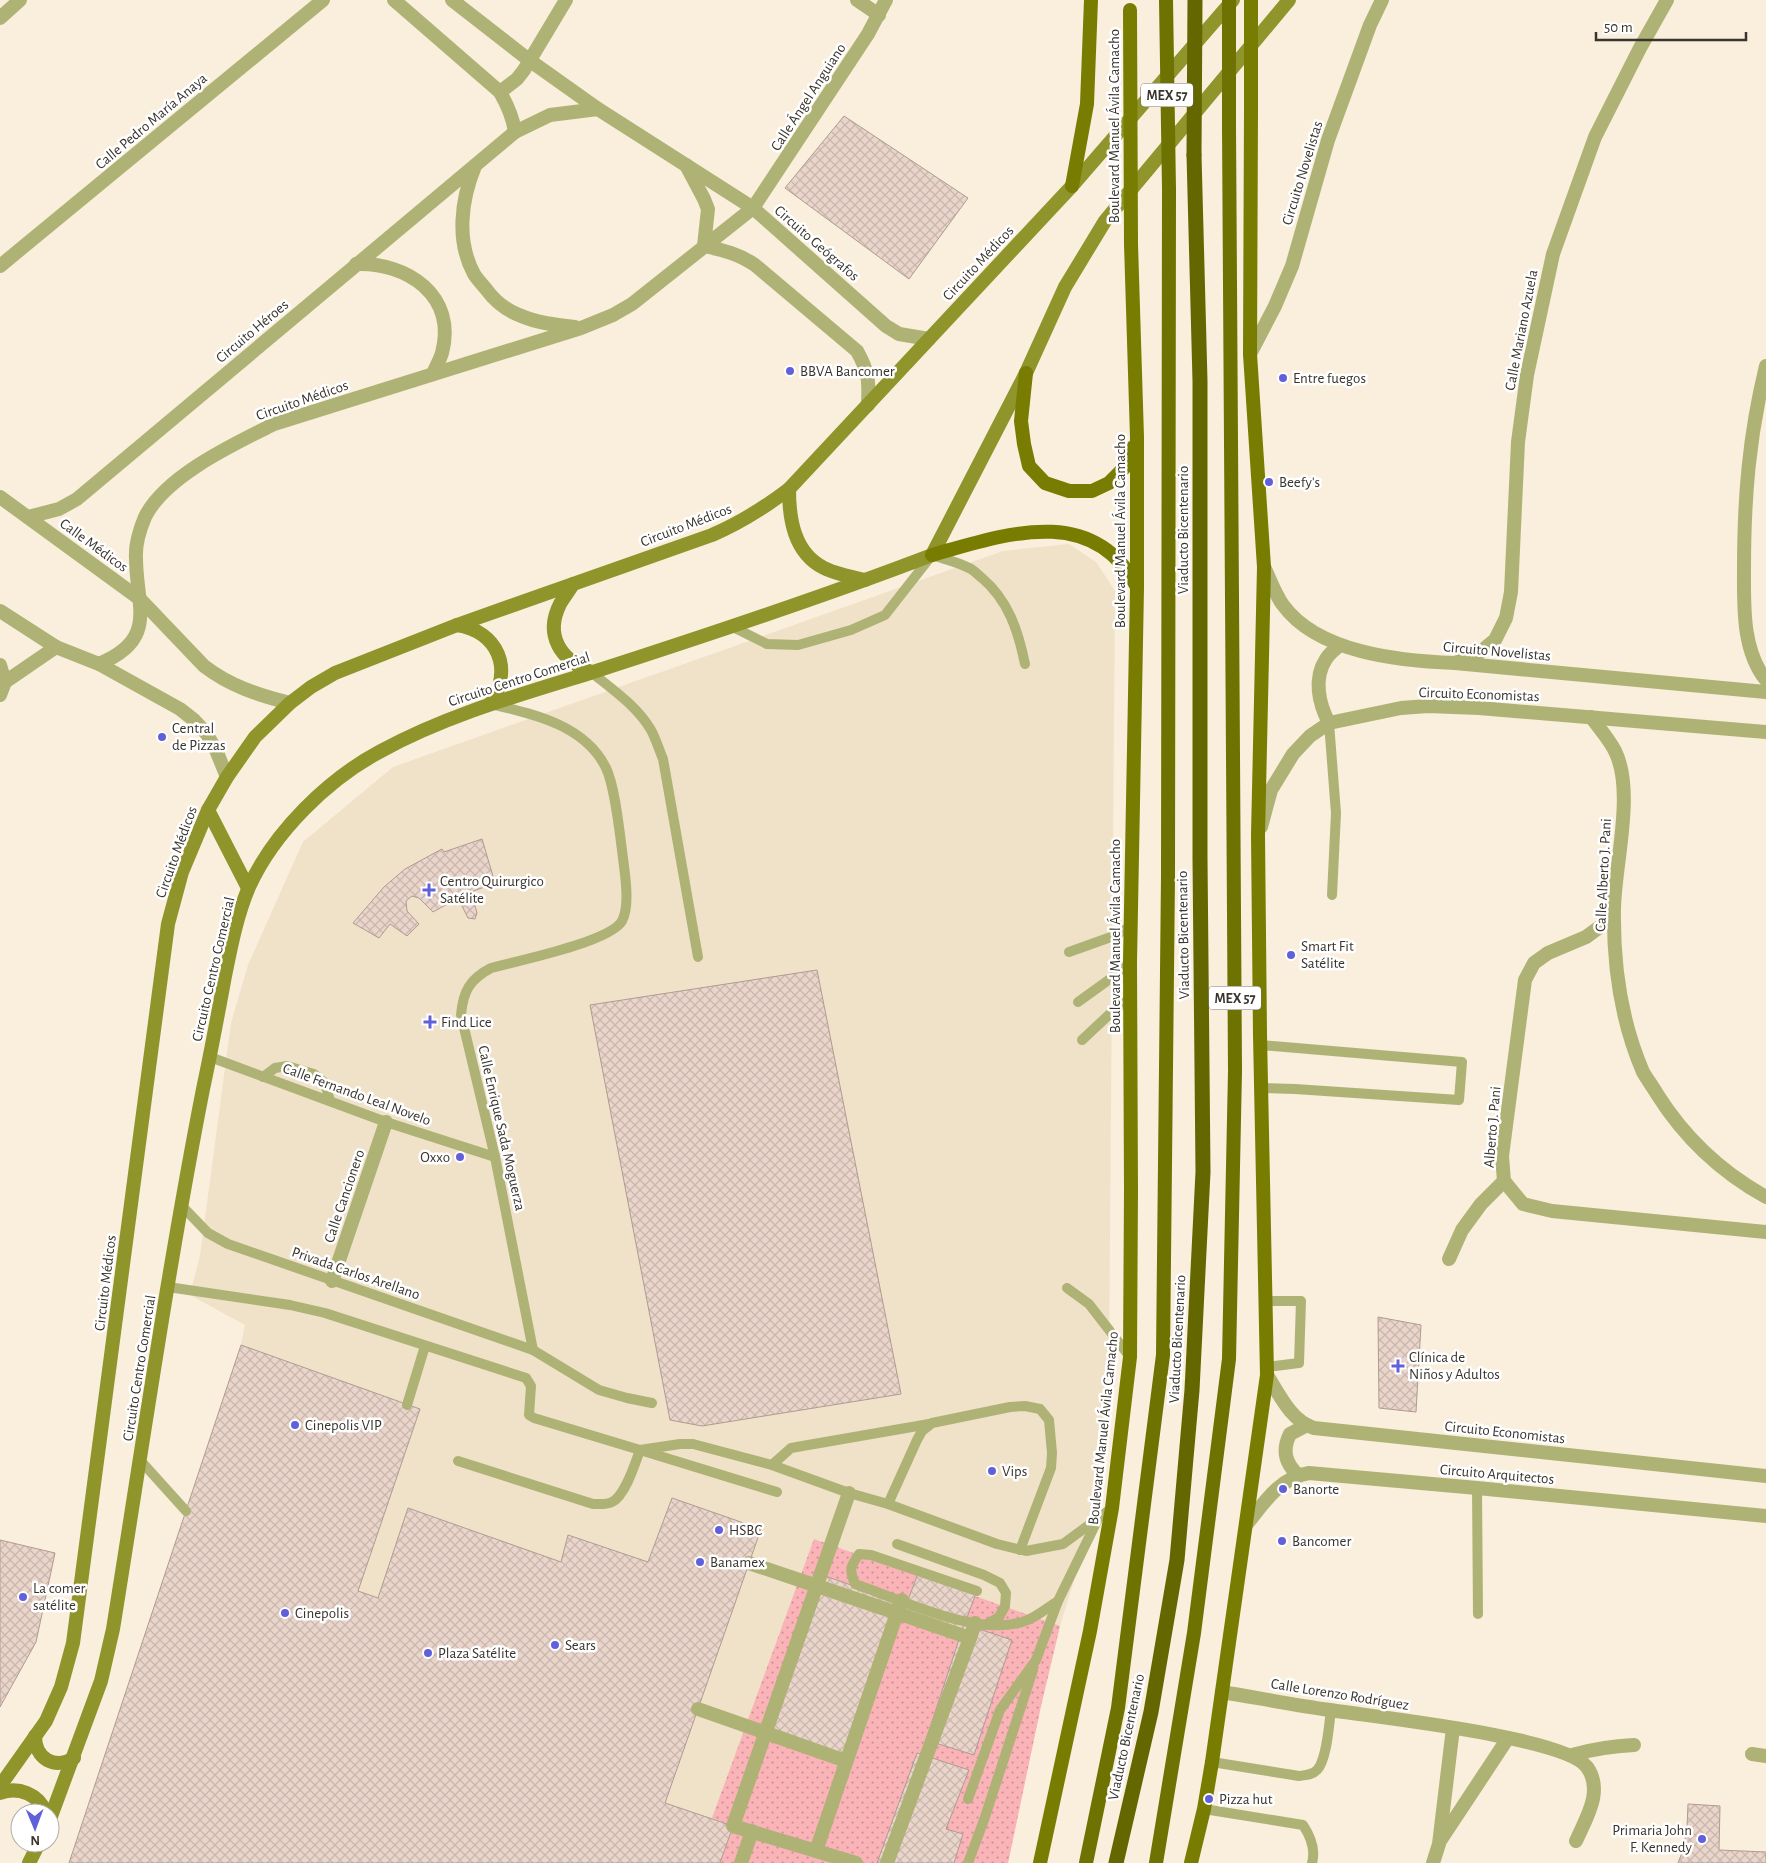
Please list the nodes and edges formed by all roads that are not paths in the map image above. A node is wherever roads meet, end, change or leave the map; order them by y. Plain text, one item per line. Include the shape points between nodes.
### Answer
1 (20, 0) edge
2 (323, 0) edge
3 (394, 0) edge
4 (452, 0) edge
5 (566, 0) edge
6 (858, 0) edge
7 (886, 0) edge
8 (1091, 0) edge
9 (1166, 0) edge
10 (1196, 0) edge
11 (1231, 0) edge
12 (1251, 0) edge
13 (1289, 0) edge
14 (1382, 0) edge
15 (1667, 0) edge
16 (1130, 5) edge
17 (879, 15) junction
18 (0, 18) edge
19 (529, 60) junction
20 (500, 92) junction
21 (598, 109) junction
22 (515, 132) junction
23 (685, 164) junction
24 (475, 165) junction
25 (1072, 186) junction
26 (753, 208) junction
27 (704, 246) junction
28 (356, 264) junction
29 (0, 266) edge
30 (581, 328) junction
31 (930, 339) junction
32 (1250, 354) junction
33 (1766, 366) edge
34 (1026, 373) junction
35 (433, 374) junction
36 (868, 405) junction
37 (1137, 437) junction
38 (789, 490) junction
39 (0, 497) edge
40 (28, 517) junction
41 (932, 555) junction
42 (1264, 567) junction
43 (866, 580) junction
44 (573, 584) junction
45 (1137, 588) junction
46 (140, 599) junction
47 (0, 610) edge
48 (457, 625) junction
49 (731, 626) junction
50 (1340, 645) junction
51 (56, 647) junction
52 (1455, 663) junction
53 (99, 664) junction
54 (1024, 664) dead end
55 (0, 665) edge
56 (591, 672) junction
57 (1766, 680) edge
58 (2, 688) edge
59 (1766, 692) edge
60 (290, 703) junction
61 (490, 704) junction
62 (1591, 717) junction
63 (1329, 723) junction
64 (1766, 732) edge
65 (227, 777) junction
66 (208, 810) junction
67 (1258, 835) junction
68 (248, 888) junction
69 (1332, 895) dead end
70 (1614, 908) junction
71 (1130, 926) junction
72 (1069, 952) dead end
73 (698, 957) dead end
74 (1130, 962) junction
75 (1130, 998) junction
76 (1078, 1002) dead end
77 (1082, 1040) dead end
78 (1260, 1045) junction
79 (210, 1057) junction
80 (263, 1077) junction
81 (1261, 1088) junction
82 (330, 1101) junction
83 (386, 1122) junction
84 (495, 1157) junction
85 (1504, 1181) junction
86 (1766, 1197) edge
87 (181, 1205) junction
88 (1766, 1232) edge
89 (1449, 1259) dead end
90 (332, 1281) junction
91 (168, 1287) junction
92 (1067, 1288) dead end
93 (1265, 1301) junction
94 (425, 1346) junction
95 (533, 1350) junction
96 (1130, 1357) junction
97 (1267, 1371) junction
98 (652, 1402) dead end
99 (407, 1404) dead end
100 (932, 1423) junction
101 (1307, 1426) junction
102 (640, 1450) junction
103 (140, 1460) junction
104 (458, 1461) dead end
105 (772, 1465) junction
106 (1298, 1475) junction
107 (1766, 1476) edge
108 (1477, 1488) junction
109 (777, 1492) dead end
110 (848, 1493) junction
111 (888, 1504) junction
112 (1112, 1508) junction
113 (186, 1511) dead end
114 (1766, 1516) edge
115 (1099, 1518) junction
116 (1246, 1525) junction
117 (897, 1544) dead end
118 (1020, 1550) junction
119 (749, 1563) dead end
120 (816, 1586) junction
121 (977, 1591) dead end
122 (1058, 1601) junction
123 (899, 1607) junction
124 (1478, 1614) dead end
125 (980, 1624) junction
126 (970, 1638) junction
127 (1036, 1660) junction
128 (1222, 1692) junction
129 (698, 1708) dead end
130 (1331, 1710) junction
131 (1453, 1728) junction
132 (765, 1732) junction
133 (35, 1736) junction
134 (1508, 1738) junction
135 (1634, 1746) dead end
136 (1752, 1754) dead end
137 (1572, 1755) junction
138 (1766, 1756) edge
139 (74, 1758) junction
140 (846, 1761) junction
141 (1212, 1762) junction
142 (0, 1786) edge
143 (0, 1793) edge
144 (968, 1799) dead end
145 (41, 1803) edge
146 (56, 1803) edge
147 (1204, 1809) junction
148 (752, 1831) junction
149 (1576, 1841) dead end
150 (1439, 1844) junction
151 (816, 1851) junction
152 (741, 1863) edge
153 (856, 1863) edge
154 (887, 1863) edge
155 (968, 1863) edge
156 (1040, 1863) edge
157 (1086, 1863) edge
158 (1116, 1863) edge
159 (1156, 1863) edge
160 (1192, 1863) edge
161 (1312, 1863) edge
162 (1433, 1863) edge

1 - 18 street
2 - 29 street, Calle Pedro María Anaya
3 - 20 street
4 - 19 street, Circuito Geógrafos
5 - 19 street
6 - 17 street
7 - 17 street, Calle Ángel Anguiano
8 - 25 main road via 1087,104
9 - 157 highway, MEX 57, bridge via 1169,189 1168,876 1163,1355 1118,1708
10 - 158 highway, Viaducto Bicentenario, bridge via 1194,155 1200,381 1203,1172 1192,1390 1177,1560 1150,1712
11 - 25 main road, Circuito Médicos
11 - 159 highway, MEX 57, bridge via 1235,1071 1229,1358 1194,1633
12 - 32 main road, bridge
13 - 34 main road via 1105,221 1065,287
14 - 32 street, Circuito Novelistas via 1328,140 1292,266
15 - 52 street, Calle Mariano Azuela via 1595,137 1553,254 1527,375 1518,442 1511,592 1506,618 1495,640 1478,654
16 - 37 main road, Boulevard Manuel Ávila Camacho, bridge via 1131,244
17 - 26 street, Calle Ángel Anguiano
19 - 20 street via 516,79
19 - 21 street, Circuito Geógrafos
20 - 22 street via 510,109
21 - 22 street, Circuito Héroes via 550,115
21 - 23 street, Circuito Geógrafos
22 - 24 street, Circuito Héroes
23 - 26 street, Circuito Geógrafos
23 - 27 street, Circuito Geógrafos via 708,209
24 - 28 street, Circuito Héroes
24 - 30 street via 467,189 462,227 464,245 474,274 494,299 517,315 546,324
25 - 31 main road, Circuito Médicos
26 - 27 street, Circuito Médicos
26 - 31 street, Circuito Geógrafos via 886,326 899,334
27 - 30 street, Circuito Médicos via 632,304
27 - 36 street via 728,251 749,261 857,351 869,381
28 - 35 street via 397,269 420,282 436,300 443,317 443,335 442,353
28 - 40 street, Circuito Héroes via 77,499 59,509
30 - 35 street, Circuito Médicos
31 - 36 main road, Circuito Médicos
32 - 42 main road
33 - 57 street via 1748,460 1744,516 1744,612 1750,648
34 - 37 main road via 1021,421 1024,444 1029,466 1045,483 1069,491 1092,491 1109,483 1126,466
34 - 41 main road
35 - 46 street, Circuito Médicos via 274,424 194,468 158,499 138,536 135,556
36 - 38 main road, Circuito Médicos
37 - 45 main road, Boulevard Manuel Ávila Camacho
38 - 43 main road via 794,532 800,546 822,568
38 - 44 main road, Circuito Médicos via 738,524 712,536
39 - 40 street
40 - 46 street, Calle Médicos
41 - 43 main road, Circuito Centro Comercial
41 - 45 main road via 1014,533 1062,532 1104,549 1123,566
41 - 49 lane via 885,615 851,630 790,645 767,644
41 - 54 lane via 970,568 992,586 1013,620
42 - 50 street, Circuito Novelistas via 1282,604 1297,622
42 - 67 main road
43 - 49 main road, Circuito Centro Comercial
44 - 48 main road, Circuito Médicos
44 - 56 main road via 555,617 556,641 571,662
45 - 71 main road, Boulevard Manuel Ávila Camacho
46 - 53 street, Circuito Médicos via 139,623 133,640 118,655
46 - 60 street via 216,675 255,694
47 - 51 street
48 - 60 main road, Circuito Médicos via 335,673
48 - 61 main road via 484,635 498,653 501,674
49 - 56 main road, Circuito Centro Comercial
50 - 52 street, Circuito Novelistas via 1417,662
50 - 63 street via 1326,659 1319,684 1319,698
51 - 53 street
51 - 58 street
52 - 59 street, Circuito Novelistas
53 - 65 street via 194,720 216,750
55 - 58 street
56 - 61 main road, Circuito Centro Comercial
56 - 73 lane via 635,710 651,730 663,759
60 - 65 main road, Circuito Médicos via 255,737
61 - 68 main road, Circuito Centro Comercial via 432,726 378,752 338,780 304,809 283,833 266,855
61 - 84 lane, Calle Enrique Sada Moguerza via 541,716 577,736 596,752 607,770 615,804 627,899 622,921 610,933 491,968 477,975 468,986 462,1000 461,1015
62 - 63 street, Circuito Economistas via 1428,706 1401,708
62 - 64 street, Circuito Economistas
62 - 70 street, Calle Alberto J. Pani via 1614,750 1622,771 1624,792
63 - 67 street, Circuito Economistas via 1310,736 1293,754 1271,790
63 - 69 lane via 1336,813
65 - 66 main road, Circuito Médicos
66 - 68 main road
66 - 133 main road, Circuito Médicos via 182,872 168,924 72,1642 61,1687 46,1721
67 - 78 main road
68 - 79 main road, Circuito Centro Comercial via 232,942
70 - 85 street, Alberto J. Pani via 1601,926 1586,937 1548,953 1534,963 1525,980 1502,1156
70 - 86 street, Calle Alberto J. Pani via 1617,965 1626,1020 1644,1072 1673,1119 1712,1160
71 - 72 lane via 1111,937
71 - 74 main road, Boulevard Manuel Ávila Camacho
74 - 75 main road, Boulevard Manuel Ávila Camacho
74 - 76 lane
75 - 77 lane
75 - 96 main road, Boulevard Manuel Ávila Camacho
78 - 81 main road
78 - 81 lane via 1462,1062 1459,1100
79 - 80 lane, Calle Fernando Leal Novelo
79 - 87 main road, Circuito Centro Comercial
80 - 82 lane, Calle Fernando Leal Novelo
80 - 82 lane via 275,1068 287,1066 314,1074 325,1083
81 - 93 main road
82 - 83 lane, Calle Fernando Leal Novelo
83 - 84 lane, Calle Fernando Leal Novelo
83 - 90 street, Calle Cancionero
84 - 95 lane, Calle Enrique Sada Moguerza
85 - 88 street, Alberto J. Pani via 1523,1204 1552,1211
85 - 89 street via 1476,1210 1462,1230
87 - 90 lane, Privada Carlos Arellano via 208,1233 228,1244
87 - 91 main road, Circuito Centro Comercial
90 - 95 lane, Privada Carlos Arellano
91 - 94 lane via 326,1313
91 - 103 main road, Circuito Centro Comercial
92 - 96 lane via 1089,1304
93 - 97 main road
93 - 97 lane via 1301,1301 1299,1363
94 - 99 lane
94 - 102 lane via 526,1378 532,1386 529,1415 534,1418
95 - 98 lane, Privada Carlos Arellano via 599,1390
96 - 112 main road, Boulevard Manuel Ávila Camacho
97 - 101 street via 1284,1402
97 - 116 main road
100 - 105 lane via 791,1448
100 - 111 lane via 917,1440
100 - 118 lane via 1026,1406 1040,1410 1049,1420 1051,1468
101 - 106 street via 1290,1434 1285,1448 1287,1462
101 - 107 street, Circuito Economistas
102 - 104 lane via 622,1494 613,1502 603,1504 593,1504
102 - 105 lane via 693,1444
102 - 109 lane
103 - 113 lane
103 - 139 main road, Circuito Centro Comercial via 113,1629 101,1681
105 - 110 lane
106 - 108 street, Circuito Arquitectos via 1320,1474
106 - 116 street via 1282,1483
108 - 114 street, Circuito Arquitectos
108 - 124 lane
110 - 111 lane
110 - 120 street
111 - 118 lane
112 - 115 lane
112 - 156 main road, Boulevard Manuel Ávila Camacho via 1090,1631
115 - 118 lane via 1063,1544
115 - 122 lane
116 - 128 main road
117 - 125 lane via 1000,1583 1006,1593 1005,1606 999,1617
119 - 120 street
120 - 123 street
120 - 132 street
121 - 123 lane via 871,1555 859,1554 851,1565 850,1573 856,1584
122 - 125 lane via 1026,1620 1002,1626
122 - 127 lane
123 - 125 lane
123 - 126 street
123 - 140 street
125 - 126 street
126 - 154 street
127 - 144 lane via 1000,1710
127 - 155 lane
128 - 130 street, Calle Lorenzo Rodríguez
128 - 141 main road
129 - 132 street
130 - 131 street, Calle Lorenzo Rodríguez
130 - 141 lane via 1323,1759 1319,1769 1310,1775
131 - 134 street, Calle Lorenzo Rodríguez
131 - 150 street
132 - 140 street
132 - 148 street via 733,1826
133 - 139 main road via 37,1750 46,1760 60,1764
133 - 142 main road, Circuito Médicos
134 - 137 street, Calle Lorenzo Rodríguez
134 - 150 street
135 - 137 street via 1592,1749
136 - 138 street
137 - 149 street via 1586,1766 1594,1782 1593,1803
139 - 146 main road, Circuito Centro Comercial
140 - 151 street
141 - 147 main road
143 - 145 main road via 11,1790 27,1792
147 - 160 main road
147 - 161 lane via 1303,1825 1310,1835
148 - 151 street
148 - 152 street
150 - 162 street
151 - 153 street

